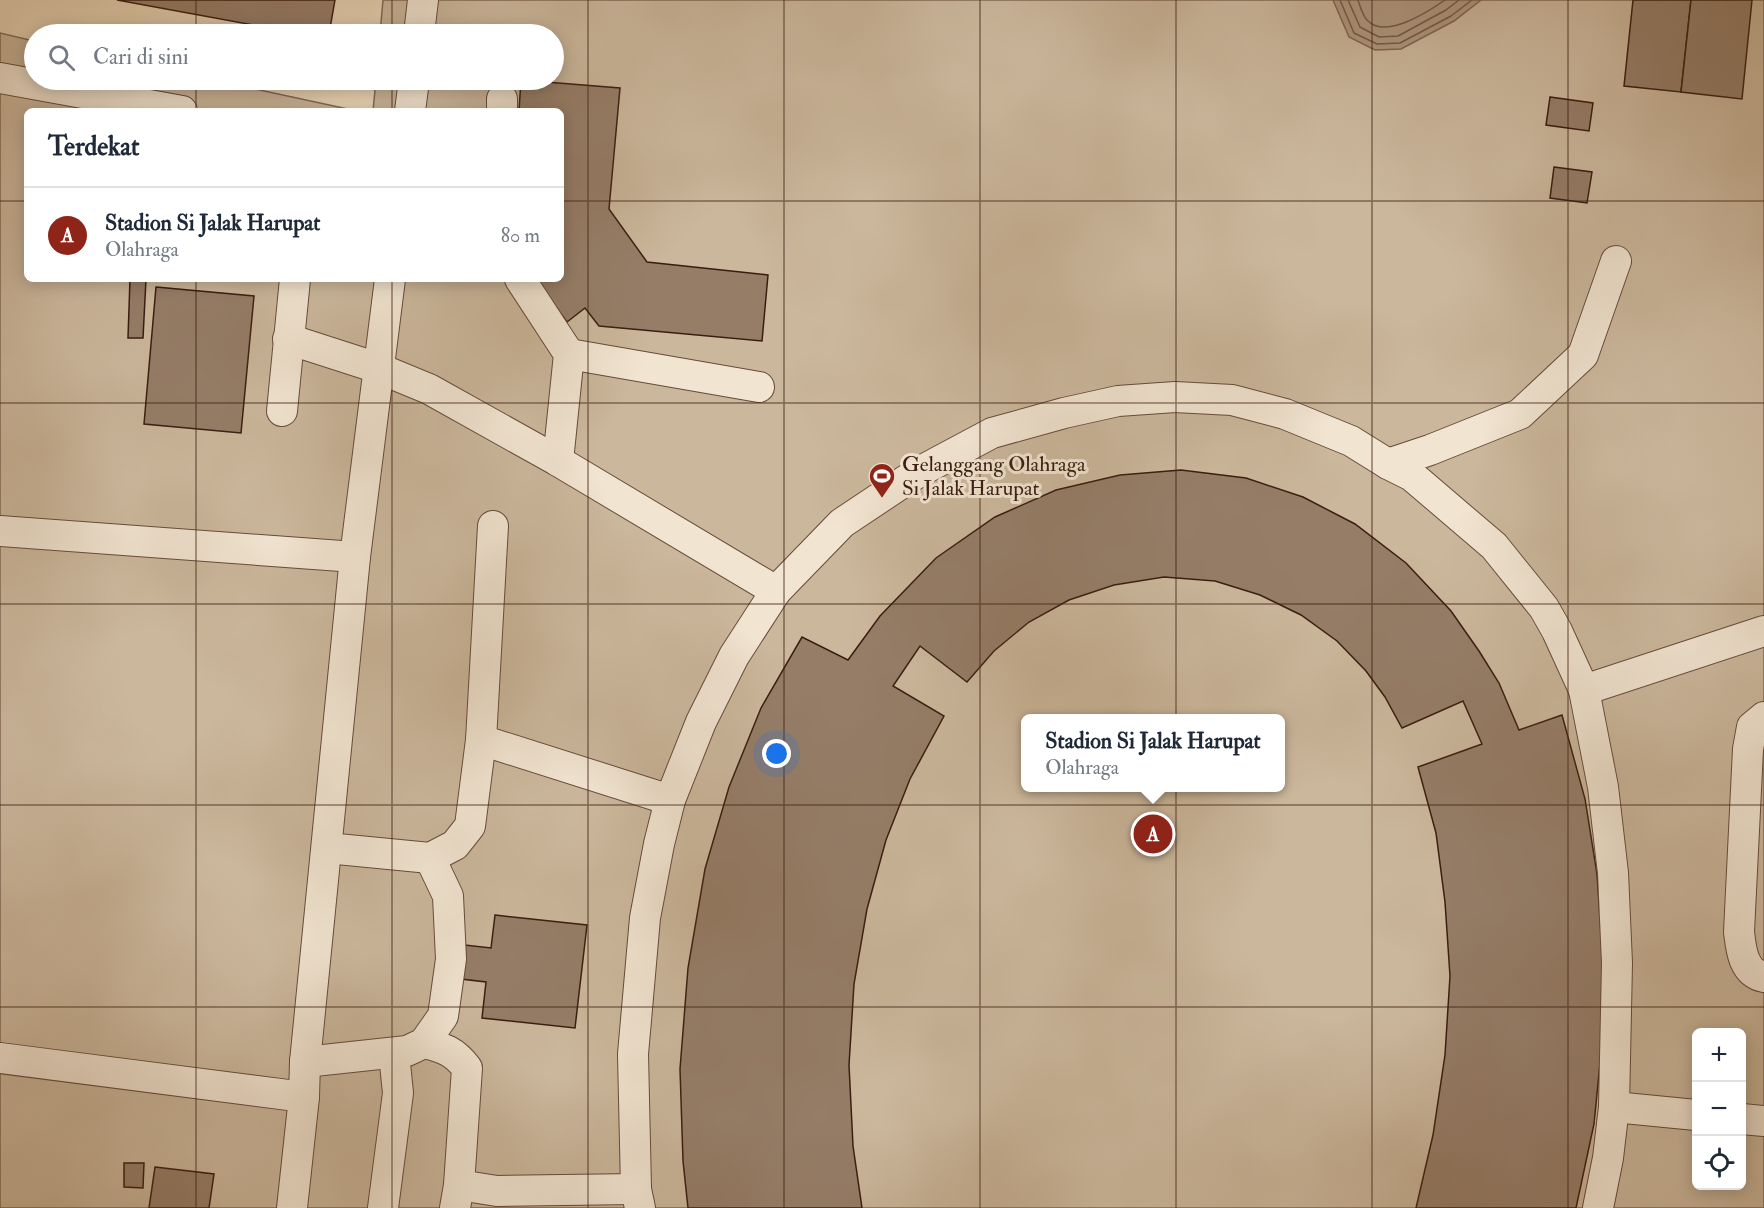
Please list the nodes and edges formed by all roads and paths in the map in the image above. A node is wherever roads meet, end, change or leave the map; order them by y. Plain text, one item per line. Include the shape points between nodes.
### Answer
1 (423, 0) edge
2 (420, 24) edge
3 (0, 78) edge
4 (24, 82) edge
5 (66, 90) edge
6 (413, 90) edge
7 (165, 108) edge
8 (410, 108) edge
9 (1616, 261) dead end
10 (295, 282) edge
11 (390, 282) edge
12 (522, 282) edge
13 (288, 339) junction
14 (570, 354) junction
15 (378, 368) junction
16 (759, 387) dead end
17 (282, 411) dead end
18 (558, 461) junction
19 (1388, 464) junction
20 (493, 526) dead end
21 (0, 531) edge
22 (355, 558) junction
23 (776, 591) junction
24 (1764, 632) edge
25 (1584, 690) junction
26 (1764, 717) edge
27 (481, 740) junction
28 (670, 800) junction
29 (327, 848) junction
30 (430, 858) junction
31 (1764, 977) edge
32 (424, 1043) junction
33 (394, 1054) junction
34 (0, 1058) edge
35 (305, 1062) junction
36 (304, 1097) junction
37 (1614, 1107) junction
38 (1692, 1114) edge
39 (1746, 1119) edge
40 (1764, 1121) edge
41 (457, 1196) edge
42 (638, 1198) edge
43 (292, 1208) edge
44 (383, 1208) edge
45 (478, 1208) edge
46 (1598, 1208) edge

1 - 2 lane
3 - 4 lane
5 - 7 lane
6 - 8 lane
9 - 19 lane via 1582,355 1520,414
10 - 13 lane
11 - 15 lane
12 - 14 lane
13 - 15 lane
13 - 17 lane
14 - 16 lane
14 - 18 lane
15 - 18 lane via 429,389
15 - 22 lane
18 - 23 lane
19 - 23 lane via 1351,441 1285,414 1232,400 1175,397 1118,401 992,433 917,473 842,524
19 - 25 lane via 1412,476 1494,546 1544,608
20 - 27 lane
21 - 22 lane
22 - 29 lane
23 - 28 lane via 734,656 701,722
24 - 25 lane
25 - 37 lane via 1603,787 1612,873 1617,963
26 - 31 lane via 1752,727 1748,749 1739,932 1743,960
27 - 28 lane
27 - 30 lane via 470,826 455,845
28 - 42 lane via 645,918 638,987 633,1054
29 - 30 lane
29 - 35 lane
30 - 32 lane via 448,896 451,958 443,1016
32 - 33 lane
32 - 41 lane via 458,1056 467,1068
33 - 35 lane
33 - 44 lane via 398,1093
34 - 36 lane
35 - 36 lane
36 - 43 lane
37 - 38 lane
37 - 46 lane
39 - 40 lane
41 - 42 lane via 497,1191
41 - 45 lane

